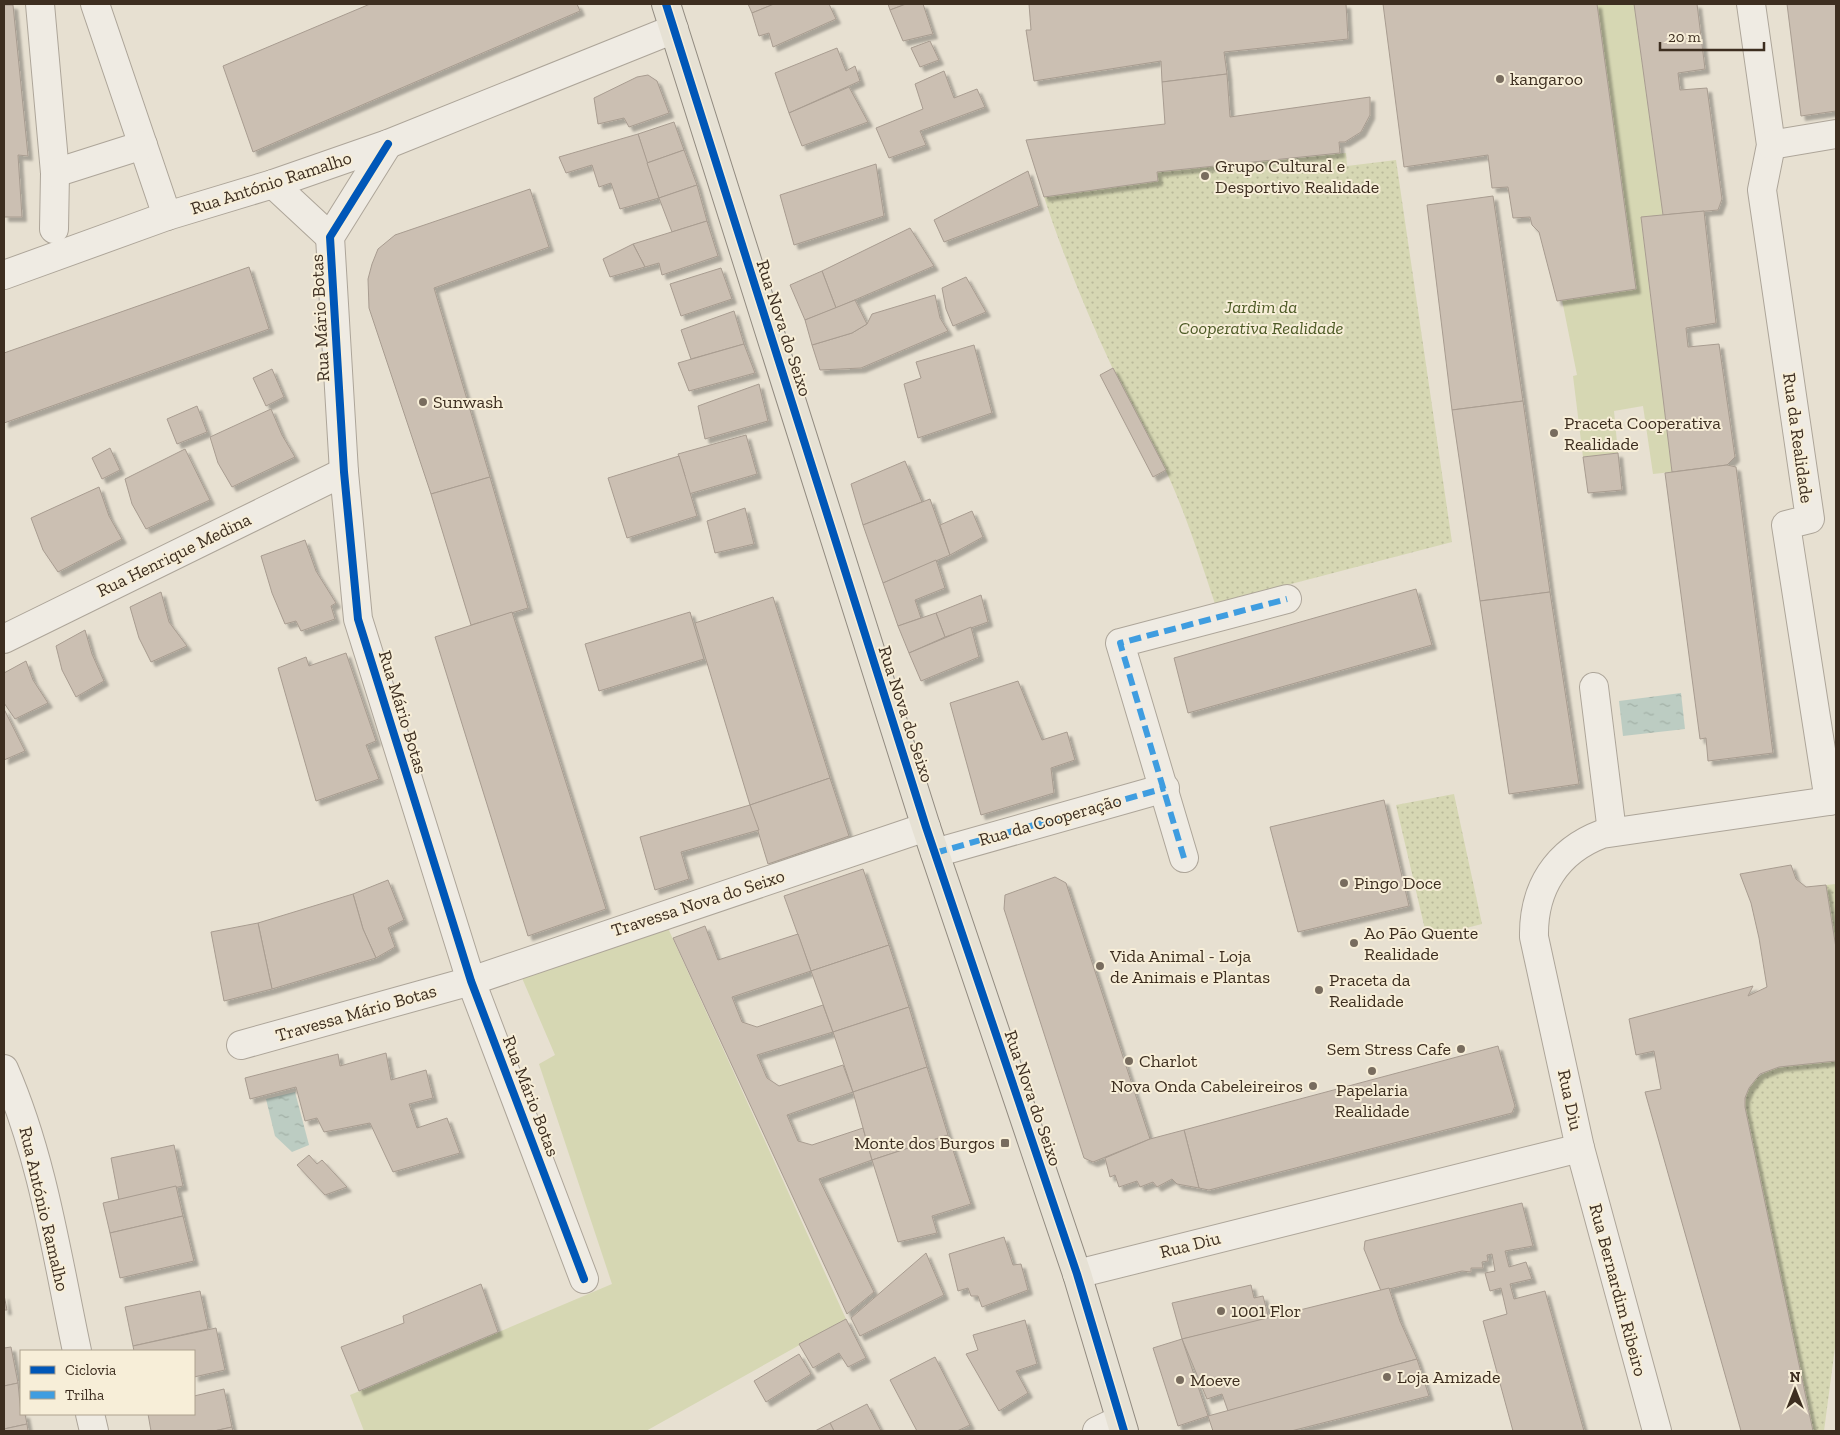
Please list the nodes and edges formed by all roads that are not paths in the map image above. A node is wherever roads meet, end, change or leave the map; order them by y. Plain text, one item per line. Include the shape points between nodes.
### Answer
1 (40, 4) edge
2 (95, 4) edge
3 (666, 4) edge
4 (1751, 4) edge
5 (674, 29) junction
6 (1836, 134) edge
7 (388, 144) junction
8 (143, 145) junction
9 (1771, 145) junction
10 (55, 173) junction
11 (273, 184) junction
12 (167, 216) junction
13 (54, 229) dead end
14 (330, 237) junction
15 (4, 275) edge
16 (344, 472) junction
17 (1287, 600) dead end
18 (4, 639) edge
19 (1594, 687) dead end
20 (1165, 788) junction
21 (1833, 801) edge
22 (926, 827) junction
23 (1612, 832) junction
24 (935, 853) junction
25 (1184, 858) dead end
26 (471, 981) junction
27 (241, 1045) dead end
28 (4, 1069) edge
29 (1580, 1148) junction
30 (1077, 1274) junction
31 (584, 1279) dead end
32 (77, 1350) edge
33 (90, 1415) edge
34 (1114, 1427) edge
35 (94, 1431) edge
36 (1657, 1431) edge

1 - 10 street
2 - 8 street
3 - 5 main road, Rua Nova do Seixo
4 - 9 street, Rua da Realidade
5 - 7 street, Rua António Ramalho
5 - 22 main road, Rua Nova do Seixo
6 - 9 street
7 - 11 street, Rua António Ramalho
7 - 14 street, Rua Mário Botas
8 - 10 street
8 - 12 street
9 - 21 street, Rua da Realidade via 1762,190 1810,519 1786,524
10 - 13 street
11 - 12 street, Rua António Ramalho
11 - 14 street, Rua Mário Botas
12 - 15 street, Rua António Ramalho
14 - 16 street, Rua Mário Botas
16 - 18 street, Rua Henrique Medina
16 - 26 street, Rua Mário Botas via 358,618
17 - 20 street via 1120,643
19 - 23 street
20 - 24 street, Rua da Cooperação
20 - 25 street
21 - 23 street, Rua Diu
22 - 24 main road, Rua Nova do Seixo
22 - 26 street, Travessa Nova do Seixo
23 - 29 street, Rua Diu via 1583,842 1557,865 1540,892 1534,922 1536,946
24 - 30 main road, Rua Nova do Seixo
26 - 27 street, Travessa Mário Botas
26 - 31 street, Rua Mário Botas
28 - 32 street, Rua António Ramalho via 39,1176
29 - 30 street, Rua Diu
29 - 36 street, Rua Bernardim Ribeiro
30 - 34 main road, Rua Nova do Seixo
33 - 35 street

